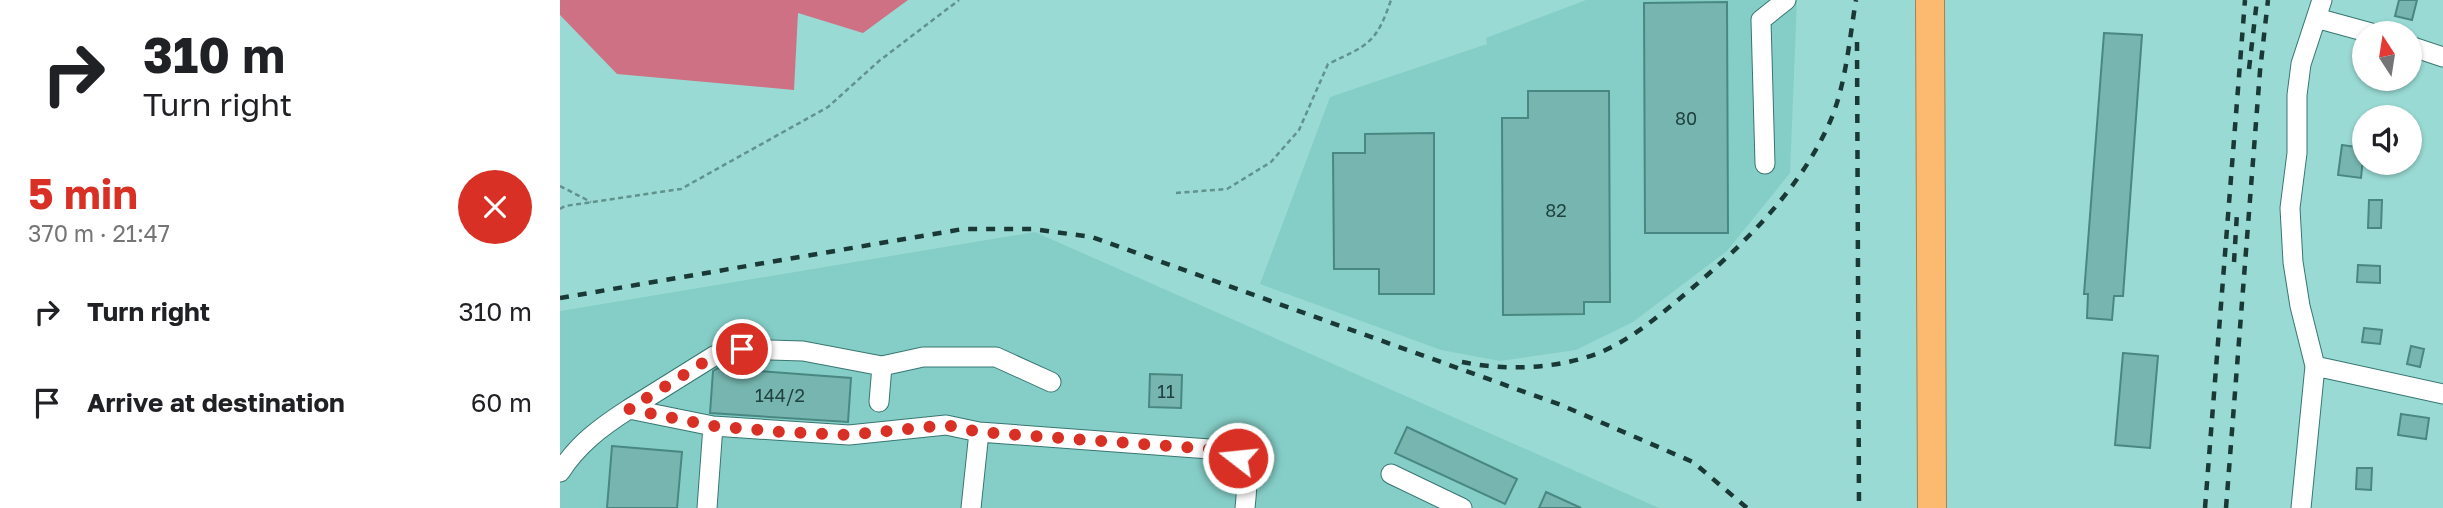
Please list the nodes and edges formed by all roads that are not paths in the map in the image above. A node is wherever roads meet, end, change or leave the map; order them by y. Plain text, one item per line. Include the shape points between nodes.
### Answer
1 (1786, 0) edge
2 (1930, 0) edge
3 (2319, 9) edge
4 (2352, 24) edge
5 (2422, 50) edge
6 (2443, 57) edge
7 (1765, 164) dead end
8 (882, 366) junction
9 (2315, 366) junction
10 (1051, 382) dead end
11 (2443, 394) edge
12 (879, 401) dead end
13 (629, 409) junction
14 (713, 426) junction
15 (979, 432) junction
16 (560, 472) edge
17 (1391, 474) dead end
18 (707, 508) edge
19 (971, 508) edge
20 (1245, 508) edge
21 (1462, 508) edge
22 (1932, 508) edge
23 (2301, 508) edge

1 - 7 street via 1761,20
2 - 22 highway
3 - 4 street
3 - 9 street via 2301,64 2290,208 2293,262
5 - 6 street
8 - 10 street via 923,357 996,357
8 - 12 street
8 - 13 street via 803,351 742,349 714,356
9 - 11 street
9 - 23 street
13 - 14 street
13 - 16 street via 579,446
14 - 15 street via 849,435 946,425
14 - 18 street
15 - 19 street
15 - 20 street via 1223,450 1238,458 1243,468
17 - 21 street

